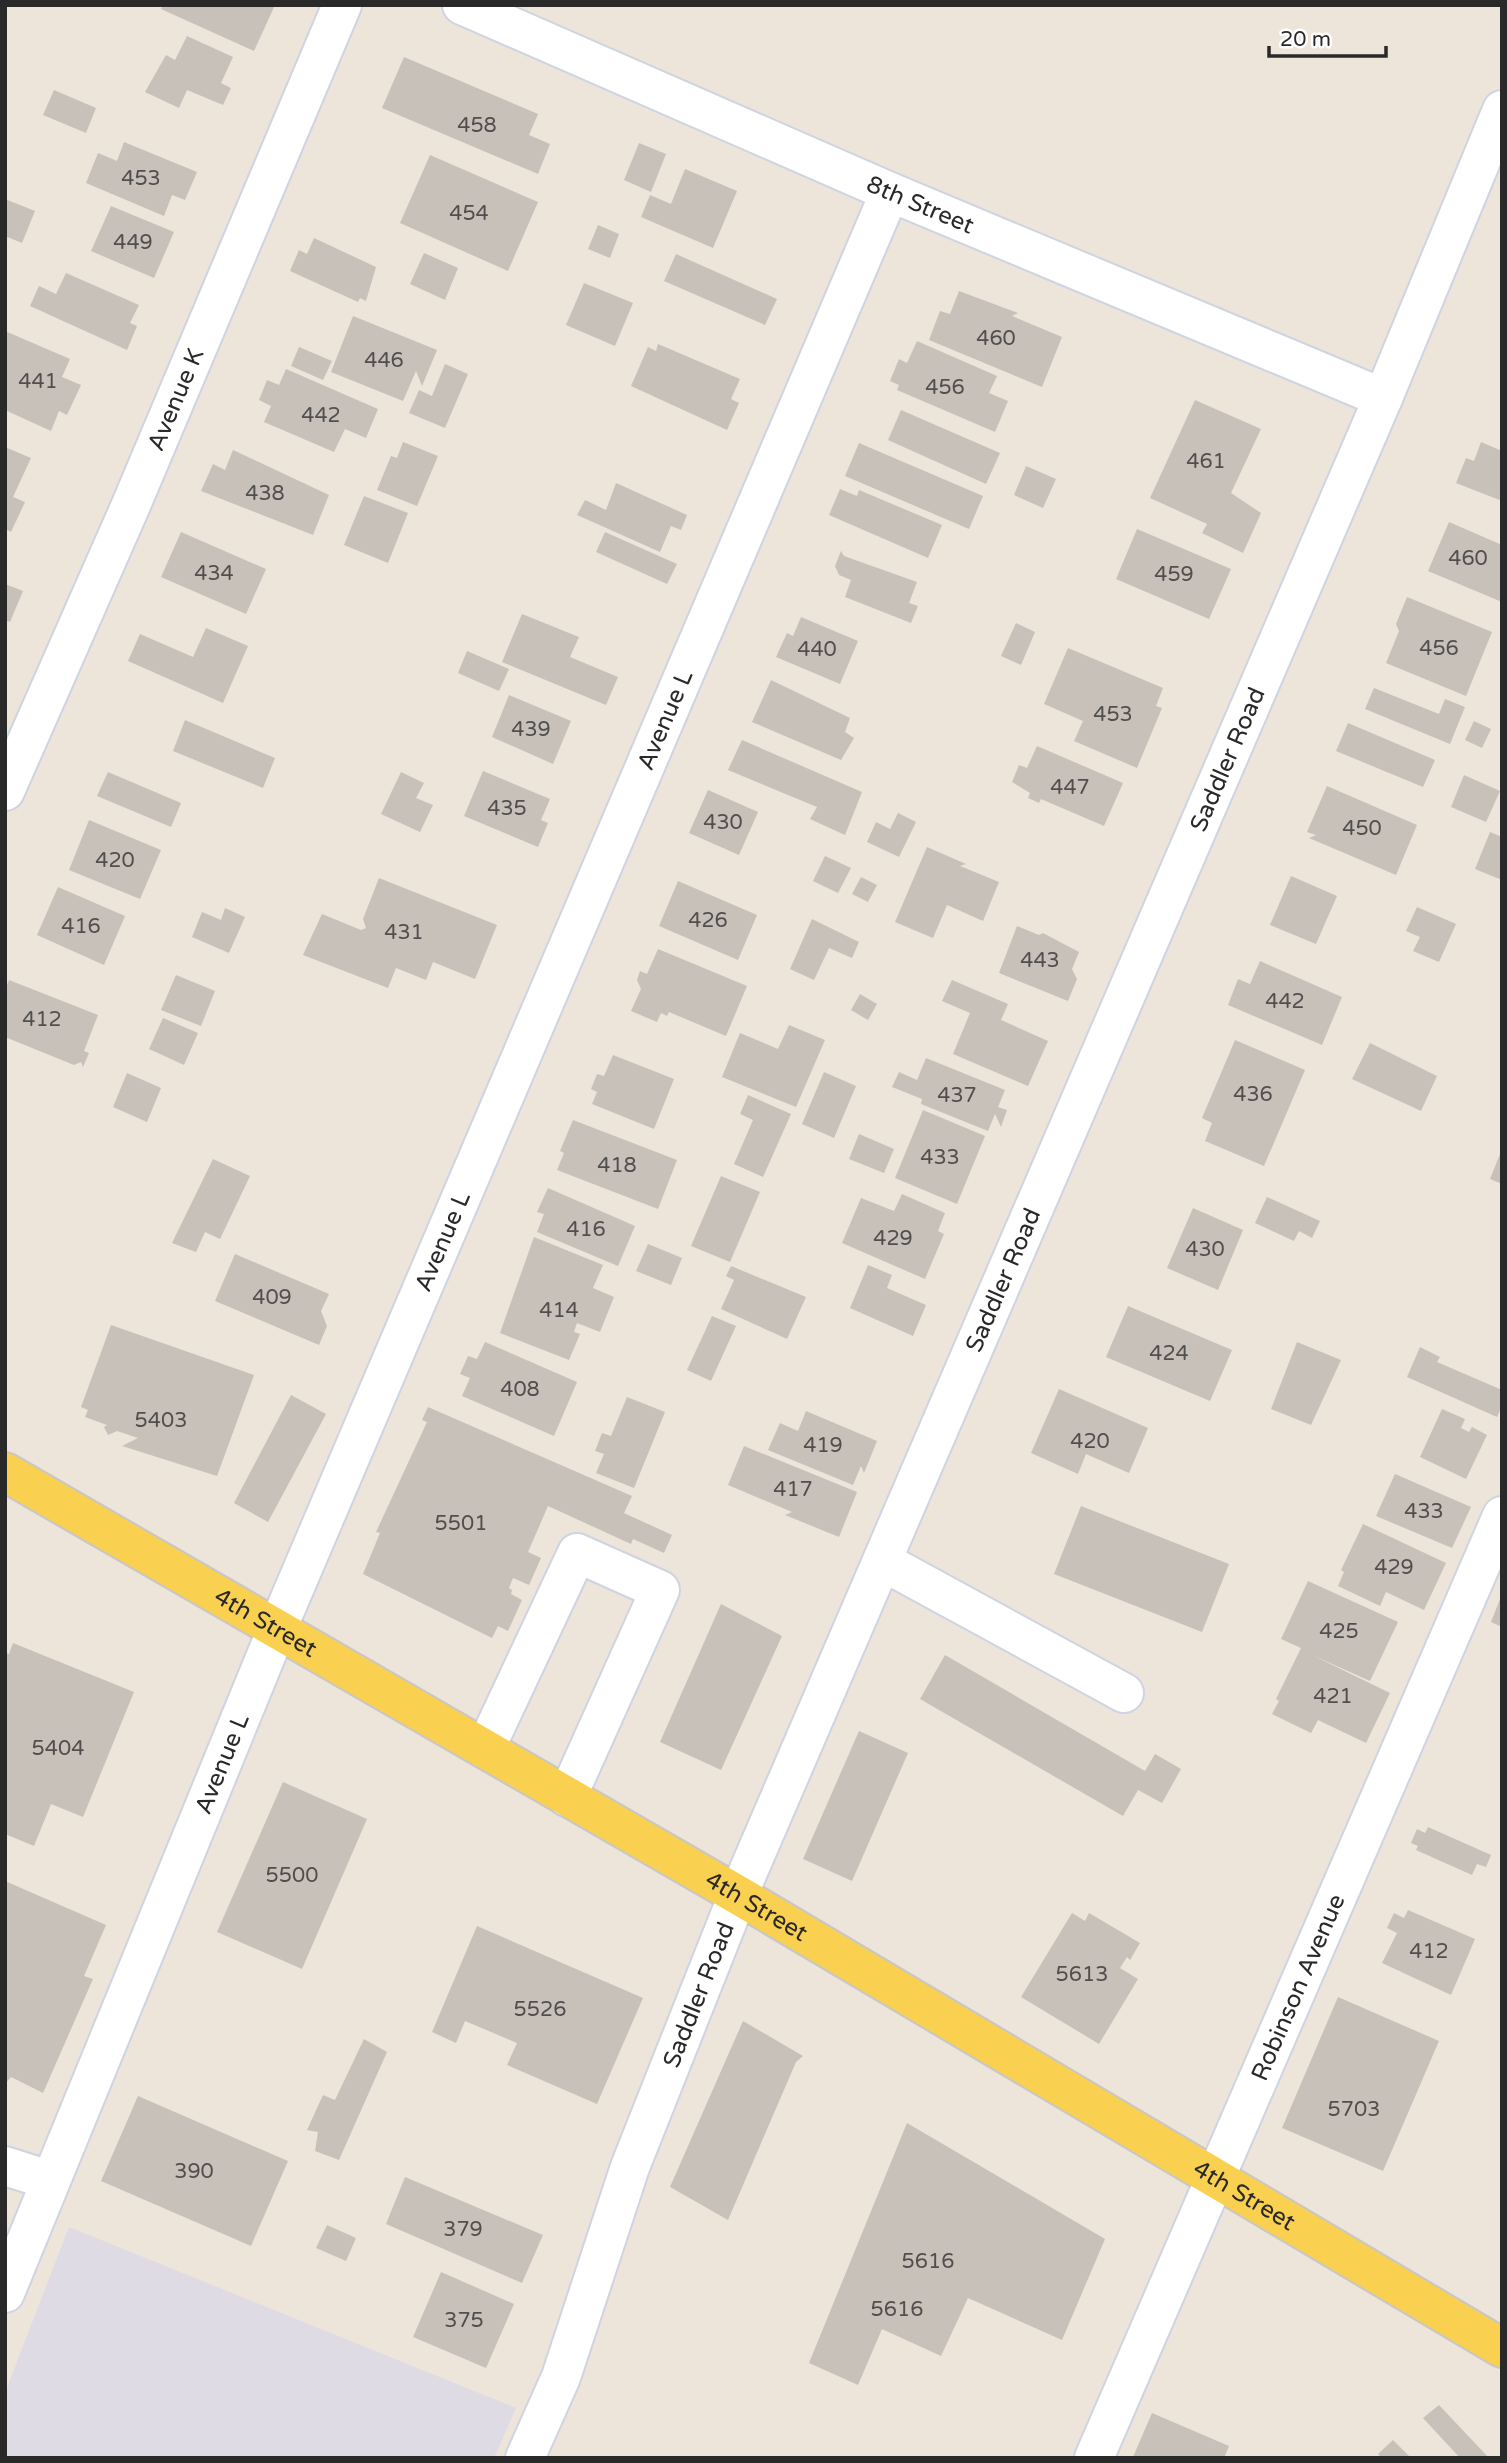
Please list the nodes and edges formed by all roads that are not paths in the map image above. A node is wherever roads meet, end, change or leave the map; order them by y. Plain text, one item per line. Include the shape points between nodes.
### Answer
1 (342, 5) edge
2 (462, 5) edge
3 (1502, 110) edge
4 (890, 192) junction
5 (1383, 398) junction
6 (5, 791) edge
7 (5, 1472) edge
8 (1502, 1516) edge
9 (882, 1561) junction
10 (277, 1629) junction
11 (1124, 1693) dead end
12 (485, 1749) junction
13 (568, 1797) junction
14 (738, 1895) junction
15 (5, 2166) edge
16 (1215, 2177) junction
17 (49, 2180) junction
18 (5, 2293) edge
19 (1502, 2348) edge
20 (525, 2458) edge
21 (1094, 2458) edge

1 - 6 street, Avenue K
2 - 4 street, 8th Street
3 - 5 street, Saddler Road
4 - 5 street, 8th Street
4 - 10 street, Avenue L
5 - 9 street, Saddler Road
7 - 10 main road, 4th Street
8 - 16 street, Robinson Avenue
9 - 11 street
9 - 14 street, Saddler Road
10 - 12 main road, 4th Street
10 - 17 street, Avenue L
12 - 13 main road, 4th Street
12 - 13 street via 577,1553 660,1590
13 - 14 main road, 4th Street
14 - 16 main road, 4th Street
14 - 20 street, Saddler Road via 630,2167 561,2377
15 - 17 street
16 - 19 main road, 4th Street
16 - 21 street, Robinson Avenue
17 - 18 street, Avenue L

